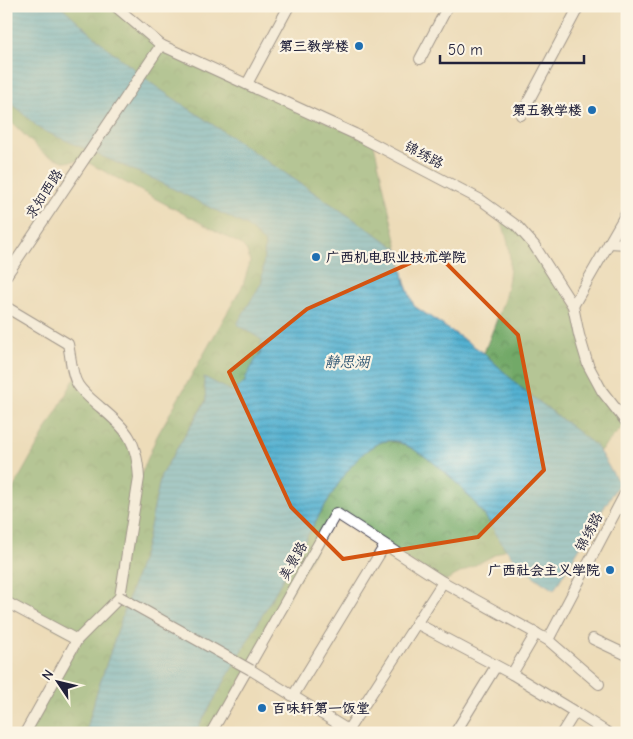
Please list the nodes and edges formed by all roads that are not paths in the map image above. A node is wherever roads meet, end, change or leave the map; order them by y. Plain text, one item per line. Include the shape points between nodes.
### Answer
1 (115, 6) edge
2 (289, 6) edge
3 (448, 6) edge
4 (579, 6) edge
5 (162, 44) junction
6 (420, 59) dead end
7 (247, 84) junction
8 (521, 115) dead end
9 (627, 212) edge
10 (609, 244) junction
11 (627, 244) edge
12 (6, 276) edge
13 (573, 306) junction
14 (6, 307) edge
15 (627, 423) edge
16 (627, 490) edge
17 (385, 545) junction
18 (443, 582) junction
19 (120, 597) junction
20 (6, 602) edge
21 (416, 623) junction
22 (536, 634) junction
23 (593, 638) dead end
24 (77, 640) junction
25 (548, 640) junction
26 (627, 655) edge
27 (496, 666) junction
28 (512, 674) junction
29 (599, 684) dead end
30 (293, 696) junction
31 (575, 712) junction
32 (347, 731) edge
33 (25, 733) edge
34 (211, 733) edge
35 (455, 733) edge
36 (562, 733) edge
37 (608, 733) edge

1 - 5 lane, 锦绣路
2 - 7 lane
3 - 6 lane
4 - 8 lane
5 - 7 lane, 锦绣路
5 - 12 lane, 求知西路
7 - 13 lane, 锦绣路 via 355,134 481,200 517,226 538,251
9 - 10 lane
10 - 11 lane
10 - 13 lane
13 - 15 lane, 锦绣路 via 588,365 602,392
14 - 19 lane via 68,344 80,387 123,427 132,441 139,478
16 - 25 lane, 锦绣路
17 - 18 lane, 美景路
17 - 30 lane
17 - 34 lane, 美景路 via 336,513
18 - 21 lane
18 - 22 lane, 美景路
19 - 24 lane
19 - 30 lane, bridge
20 - 24 lane
21 - 27 lane
21 - 32 lane
22 - 25 lane, 美景路
22 - 28 lane
23 - 26 lane
24 - 33 lane
25 - 29 lane, 美景路
27 - 28 lane
27 - 35 lane
28 - 31 lane
30 - 32 lane
31 - 36 lane
31 - 37 lane

